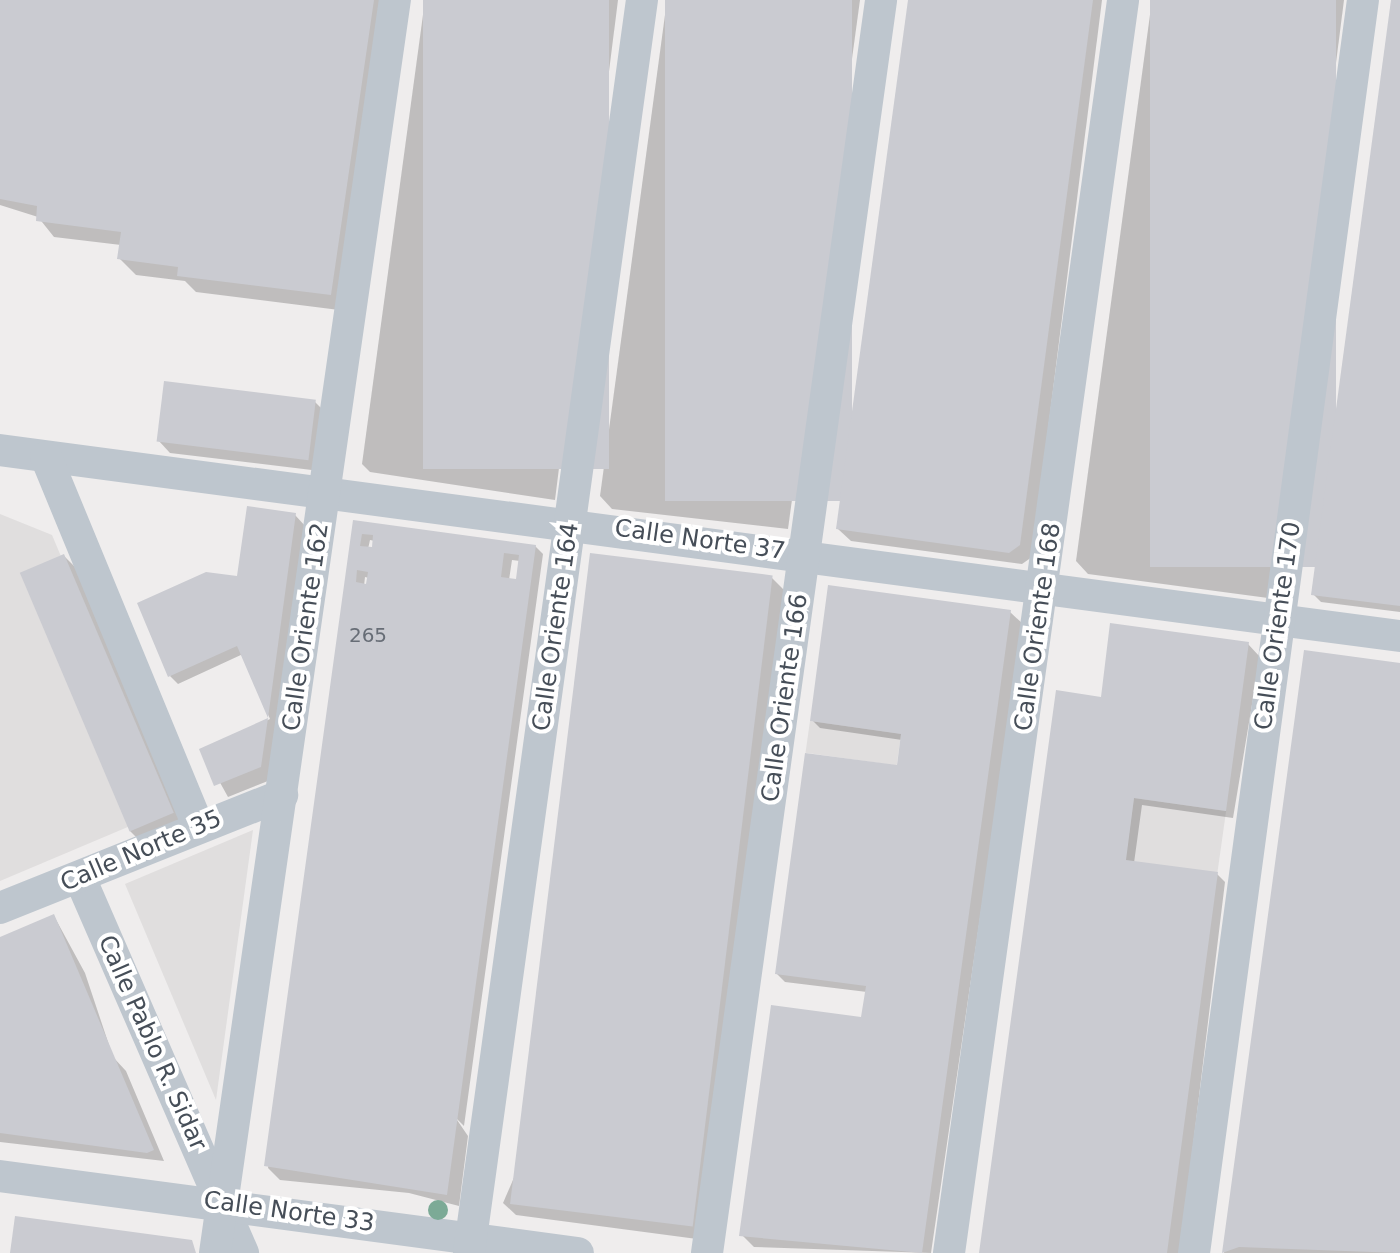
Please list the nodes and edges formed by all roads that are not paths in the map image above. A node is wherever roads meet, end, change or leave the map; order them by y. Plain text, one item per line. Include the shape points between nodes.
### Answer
1 (395, 0) edge
2 (642, 0) edge
3 (881, 0) edge
4 (1123, 0) edge
5 (1363, 0) edge
6 (0, 450) edge
7 (46, 457) junction
8 (325, 495) junction
9 (570, 522) junction
10 (805, 555) junction
11 (1044, 587) junction
12 (1279, 621) junction
13 (1400, 636) edge
14 (282, 795) junction
15 (198, 825) junction
16 (80, 878) junction
17 (0, 908) edge
18 (0, 1176) edge
19 (222, 1203) junction
20 (470, 1245) edge
21 (215, 1253) edge
22 (243, 1253) edge
23 (578, 1253) edge
24 (707, 1253) edge
25 (949, 1253) edge
26 (1194, 1253) edge

1 - 8 street, Calle Oriente 162
2 - 9 street, Calle Oriente 164
3 - 10 street, Calle Oriente 166
4 - 11 street, Calle Oriente 168
5 - 12 street, Calle Oriente 170
6 - 7 street, Calle Norte 37
7 - 8 street, Calle Norte 37
7 - 15 street
8 - 9 street, Calle Norte 37
8 - 14 street, Calle Oriente 162
9 - 10 street, Calle Norte 37
9 - 20 street, Calle Oriente 164
10 - 11 street, Calle Norte 37
10 - 24 street, Calle Oriente 166
11 - 12 street, Calle Norte 37
11 - 25 street, Calle Oriente 168
12 - 13 street, Calle Norte 37
12 - 26 street, Calle Oriente 170
14 - 15 street, Calle Norte 35
14 - 19 street, Calle Oriente 162
15 - 16 street, Calle Norte 35
16 - 17 street, Calle Norte 35
16 - 19 street, Calle Pablo R. Sidar
18 - 19 street, Calle Norte 33
19 - 20 street, Calle Norte 33
19 - 21 street, Calle Oriente 162
19 - 22 street, Calle Pablo R. Sidar
20 - 23 street, Calle Norte 33

